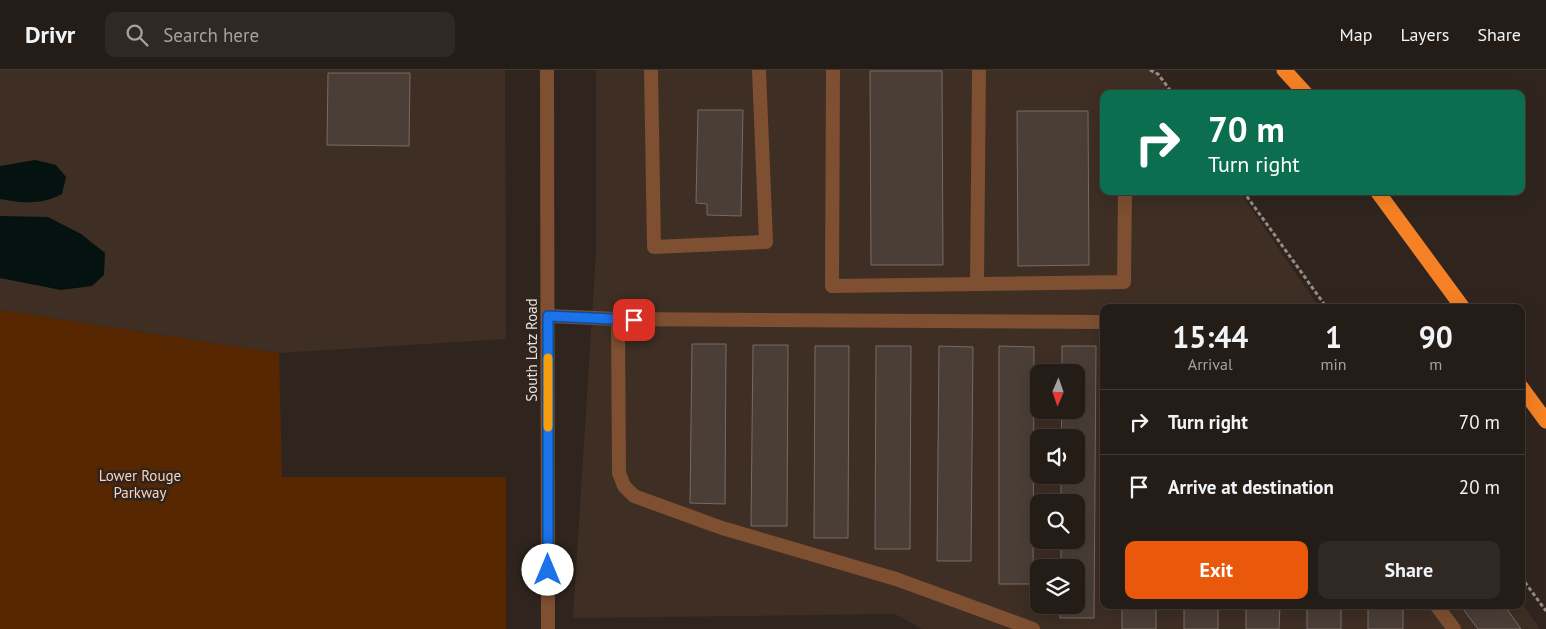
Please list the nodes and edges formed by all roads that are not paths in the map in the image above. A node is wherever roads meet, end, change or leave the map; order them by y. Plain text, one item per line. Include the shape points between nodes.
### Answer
1 (547, 70) edge
2 (651, 70) edge
3 (759, 70) edge
4 (833, 70) edge
5 (979, 70) edge
6 (1284, 70) edge
7 (1302, 90) edge
8 (1125, 195) edge
9 (1381, 195) edge
10 (977, 284) junction
11 (1460, 304) edge
12 (548, 316) junction
13 (618, 319) junction
14 (1100, 322) edge
15 (1525, 392) edge
16 (1546, 421) edge
17 (1439, 609) edge
18 (548, 629) edge
19 (1033, 629) edge
20 (1454, 629) edge

1 - 12 street, South Lotz Road
2 - 3 street via 654,248 766,242
4 - 10 street via 832,286
5 - 10 street
6 - 7 highway
8 - 10 street via 1124,282
9 - 11 highway
12 - 13 street
12 - 18 street, South Lotz Road
13 - 14 street
13 - 19 street via 619,473 624,486 634,496 722,528 896,578
15 - 16 highway
17 - 20 street

